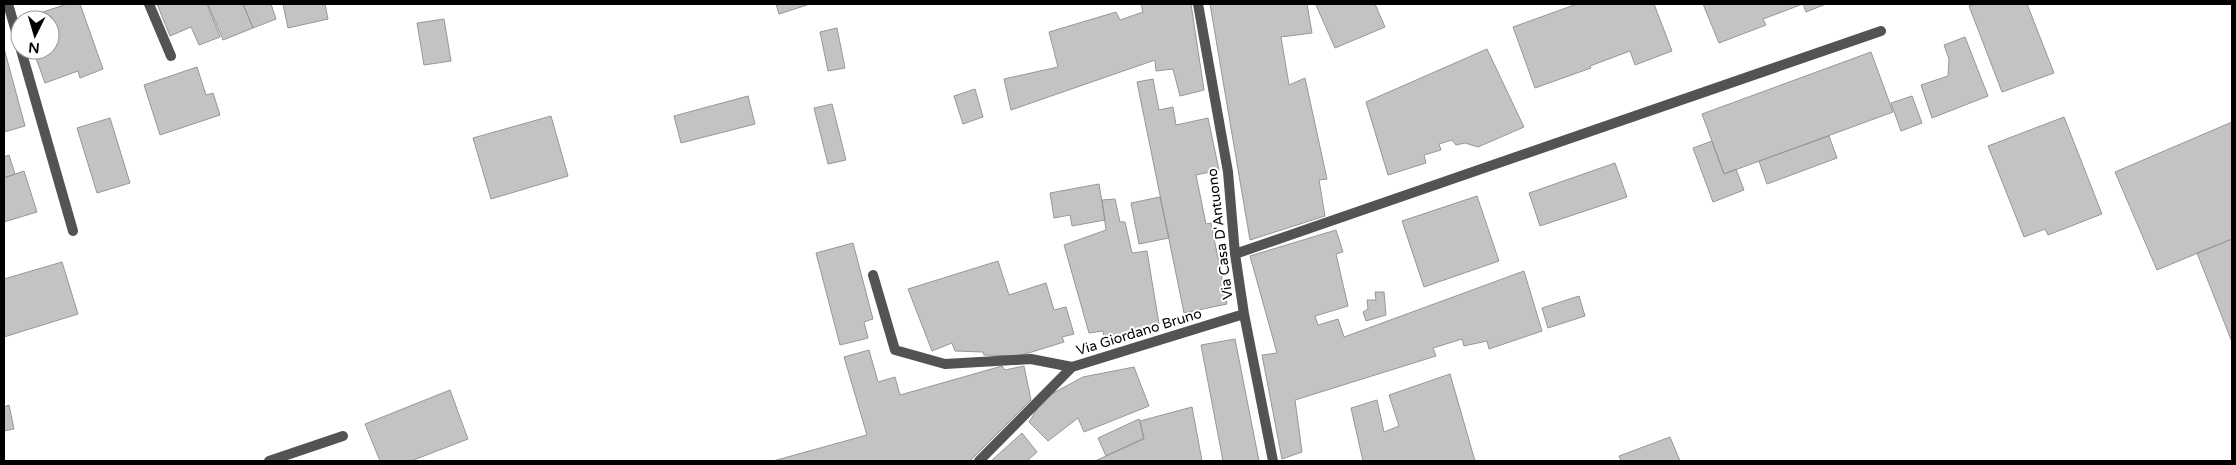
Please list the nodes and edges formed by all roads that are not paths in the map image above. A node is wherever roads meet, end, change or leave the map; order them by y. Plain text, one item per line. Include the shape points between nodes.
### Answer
1 (149, 4) edge
2 (1198, 4) edge
3 (1881, 31) dead end
4 (171, 56) dead end
5 (24, 60) edge
6 (73, 230) dead end
7 (1235, 254) junction
8 (873, 275) dead end
9 (1244, 314) junction
10 (1072, 367) junction
11 (343, 436) dead end
12 (269, 461) edge
13 (979, 461) edge
14 (1272, 461) edge

1 - 4 street
2 - 7 street, Via Casa D'Antuono via 1228,172
3 - 7 street
5 - 6 street
7 - 9 street, Via Casa D'Antuono
8 - 10 street, Via Giordano Bruno via 895,350 945,364 1031,360
9 - 10 street, Via Giordano Bruno
9 - 14 street, Via Casa D'Antuono
10 - 13 street, Via Giordano Bruno
11 - 12 street

